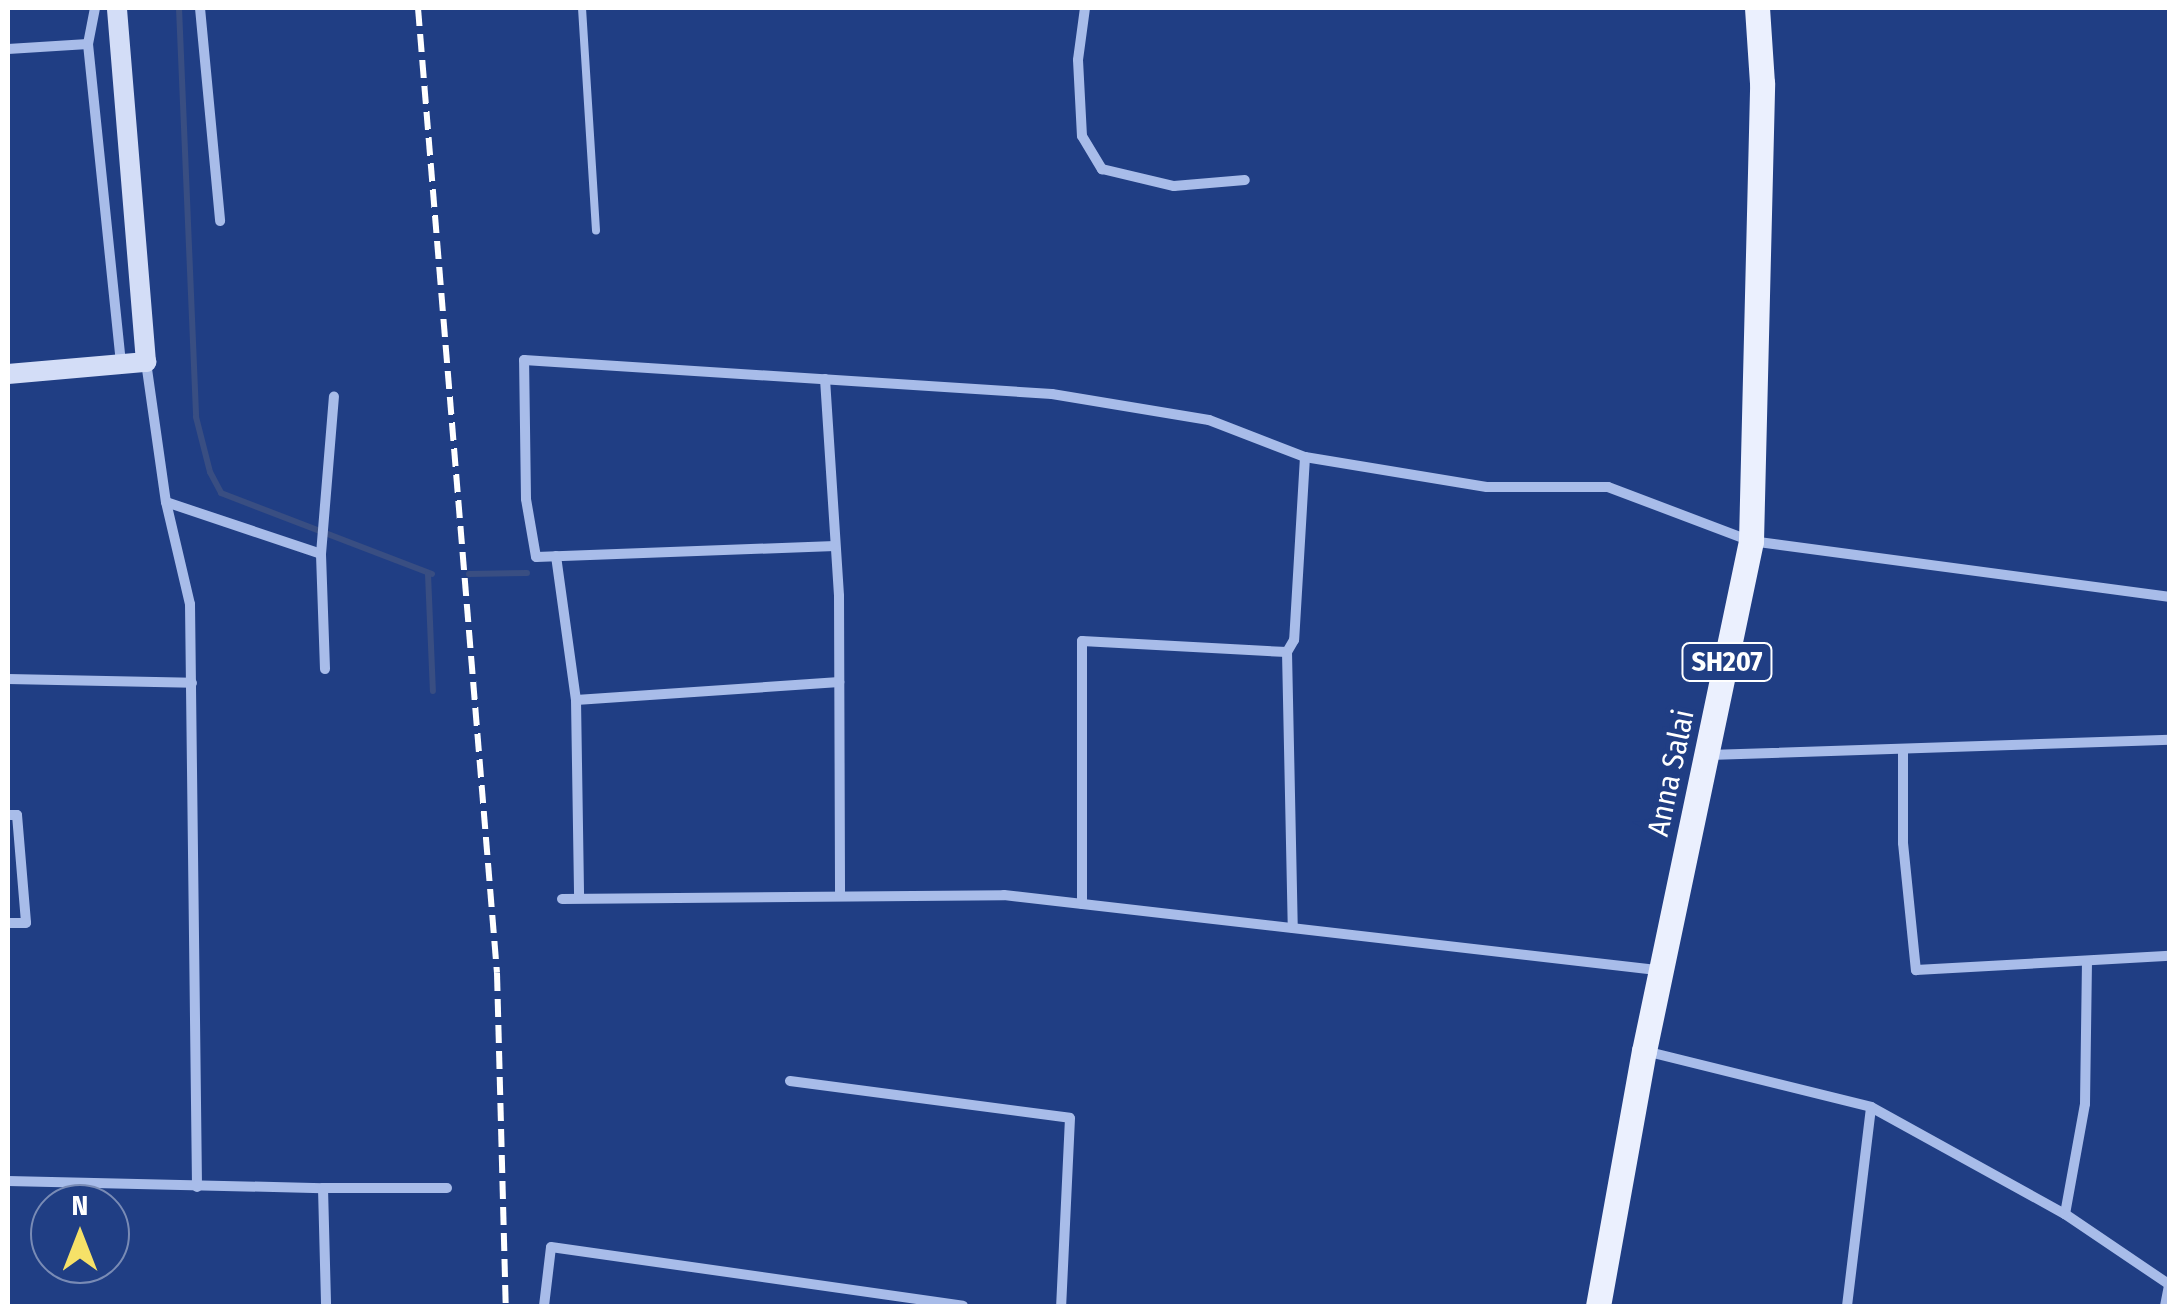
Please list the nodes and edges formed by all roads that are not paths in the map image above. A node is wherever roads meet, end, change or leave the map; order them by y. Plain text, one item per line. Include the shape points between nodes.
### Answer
1 (95, 8) edge
2 (118, 8) edge
3 (200, 8) edge
4 (582, 8) edge
5 (1085, 8) edge
6 (1757, 8) edge
7 (88, 44) junction
8 (8, 49) edge
9 (1246, 180) dead end
10 (220, 221) dead end
11 (596, 231) dead end
12 (146, 362) junction
13 (120, 364) junction
14 (8, 374) edge
15 (825, 379) junction
16 (334, 396) dead end
17 (1305, 457) junction
18 (166, 502) junction
19 (1751, 541) junction
20 (834, 546) junction
21 (321, 554) junction
22 (556, 556) junction
23 (2170, 597) edge
24 (1287, 652) junction
25 (325, 669) dead end
26 (8, 680) edge
27 (839, 682) junction
28 (192, 684) junction
29 (576, 700) junction
30 (2170, 740) edge
31 (1903, 752) junction
32 (1708, 756) junction
33 (8, 815) edge
34 (840, 895) junction
35 (579, 898) junction
36 (562, 899) dead end
37 (1082, 904) junction
38 (8, 923) edge
39 (1292, 928) junction
40 (2170, 956) edge
41 (2088, 960) junction
42 (1664, 971) junction
43 (1644, 1051) junction
44 (790, 1081) dead end
45 (1871, 1107) junction
46 (8, 1181) edge
47 (197, 1187) junction
48 (323, 1188) junction
49 (446, 1188) dead end
50 (2065, 1214) junction
51 (2169, 1285) edge
52 (326, 1306) edge
53 (544, 1306) edge
54 (963, 1306) edge
55 (1061, 1306) edge
56 (1598, 1306) edge
57 (1847, 1306) edge
58 (2165, 1306) edge

1 - 7 street
2 - 12 street
3 - 10 street
4 - 11 lane
5 - 9 street via 1078,60 1082,136 1102,169 1174,186
6 - 19 main road, Anna Salai / SH207 via 1762,83
7 - 8 street
7 - 13 street
12 - 13 street
12 - 18 street
13 - 14 street
15 - 17 street via 1052,394 1210,420
15 - 20 street
15 - 22 street via 524,360 526,499 536,557
16 - 21 street
17 - 19 street via 1487,487 1608,487
17 - 24 street via 1294,640
18 - 21 street
18 - 28 street via 190,604
19 - 23 street
19 - 32 main road, Anna Salai / SH207
20 - 22 street
20 - 27 street
21 - 25 street
22 - 29 street
24 - 37 street via 1082,642
24 - 39 street
26 - 28 street
27 - 29 street
27 - 34 street
28 - 47 street
29 - 35 street
30 - 31 street
31 - 32 street
31 - 41 street via 1903,843 1916,970
32 - 42 main road, Anna Salai / SH207
33 - 38 street via 17,815 26,923
34 - 35 street
34 - 37 street via 1004,895
35 - 36 street
37 - 39 street
39 - 42 street
40 - 41 street
41 - 50 street via 2086,1104
42 - 43 main road, Anna Salai / SH207
43 - 45 street
43 - 56 main road, Anna Salai / SH207
44 - 55 street via 1070,1118
45 - 50 street
45 - 57 street
46 - 47 street
47 - 48 street
48 - 49 street
48 - 52 street
50 - 51 street
51 - 58 street
53 - 54 street via 552,1246

